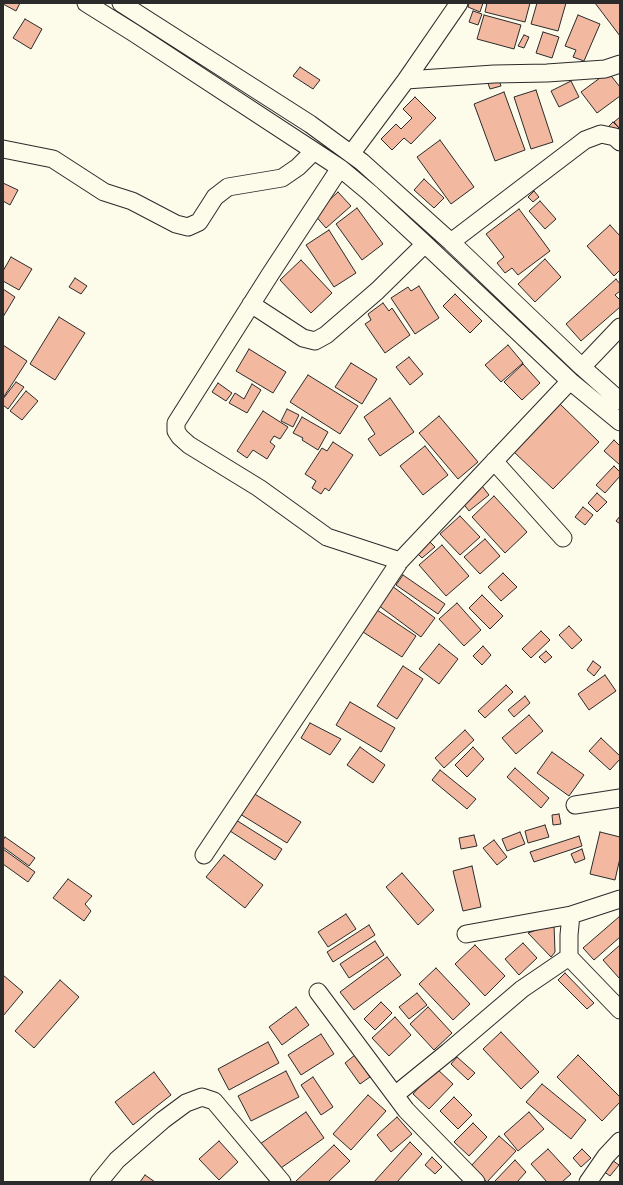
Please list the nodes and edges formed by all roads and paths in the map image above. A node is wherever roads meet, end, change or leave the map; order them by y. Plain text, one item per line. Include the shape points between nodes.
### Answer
1 (86, 3) edge
2 (121, 3) edge
3 (458, 3) edge
4 (620, 64) edge
5 (406, 80) junction
6 (620, 142) edge
7 (3, 149) edge
8 (314, 151) junction
9 (351, 154) junction
10 (340, 168) junction
11 (451, 242) junction
12 (426, 244) junction
13 (251, 304) junction
14 (620, 327) edge
15 (582, 367) junction
16 (570, 381) junction
17 (620, 401) edge
18 (620, 422) edge
19 (494, 461) junction
20 (563, 538) dead end
21 (400, 561) junction
22 (620, 798) edge
23 (575, 805) dead end
24 (204, 855) dead end
25 (620, 899) edge
26 (571, 915) junction
27 (466, 934) dead end
28 (569, 957) junction
29 (318, 992) dead end
30 (620, 1010) edge
31 (395, 1095) junction
32 (620, 1141) edge
33 (99, 1182) edge
34 (282, 1182) edge
35 (476, 1182) edge
36 (588, 1182) edge

1 - 8 street
2 - 9 street via 310,124
3 - 5 street
4 - 5 street via 606,69
5 - 9 street
6 - 11 street via 615,137 601,134 585,140
7 - 8 street via 53,159 104,192 132,201 176,224 188,227 199,222 216,197 228,187 282,178
8 - 10 street
9 - 11 street
10 - 12 street
10 - 13 street
11 - 15 street
12 - 13 street via 377,291 316,341 303,338
12 - 16 street
13 - 21 street via 176,423 176,431 189,445 259,488 327,536
14 - 15 street
15 - 17 street
16 - 18 street
16 - 19 street
19 - 20 street
19 - 21 street
21 - 24 street
22 - 23 street
25 - 26 street
26 - 27 street
26 - 28 street
28 - 30 street
28 - 31 street via 522,989
29 - 31 street
31 - 35 street via 406,1110
32 - 36 street
33 - 34 street via 117,1160 163,1120 186,1103 202,1097 214,1101

